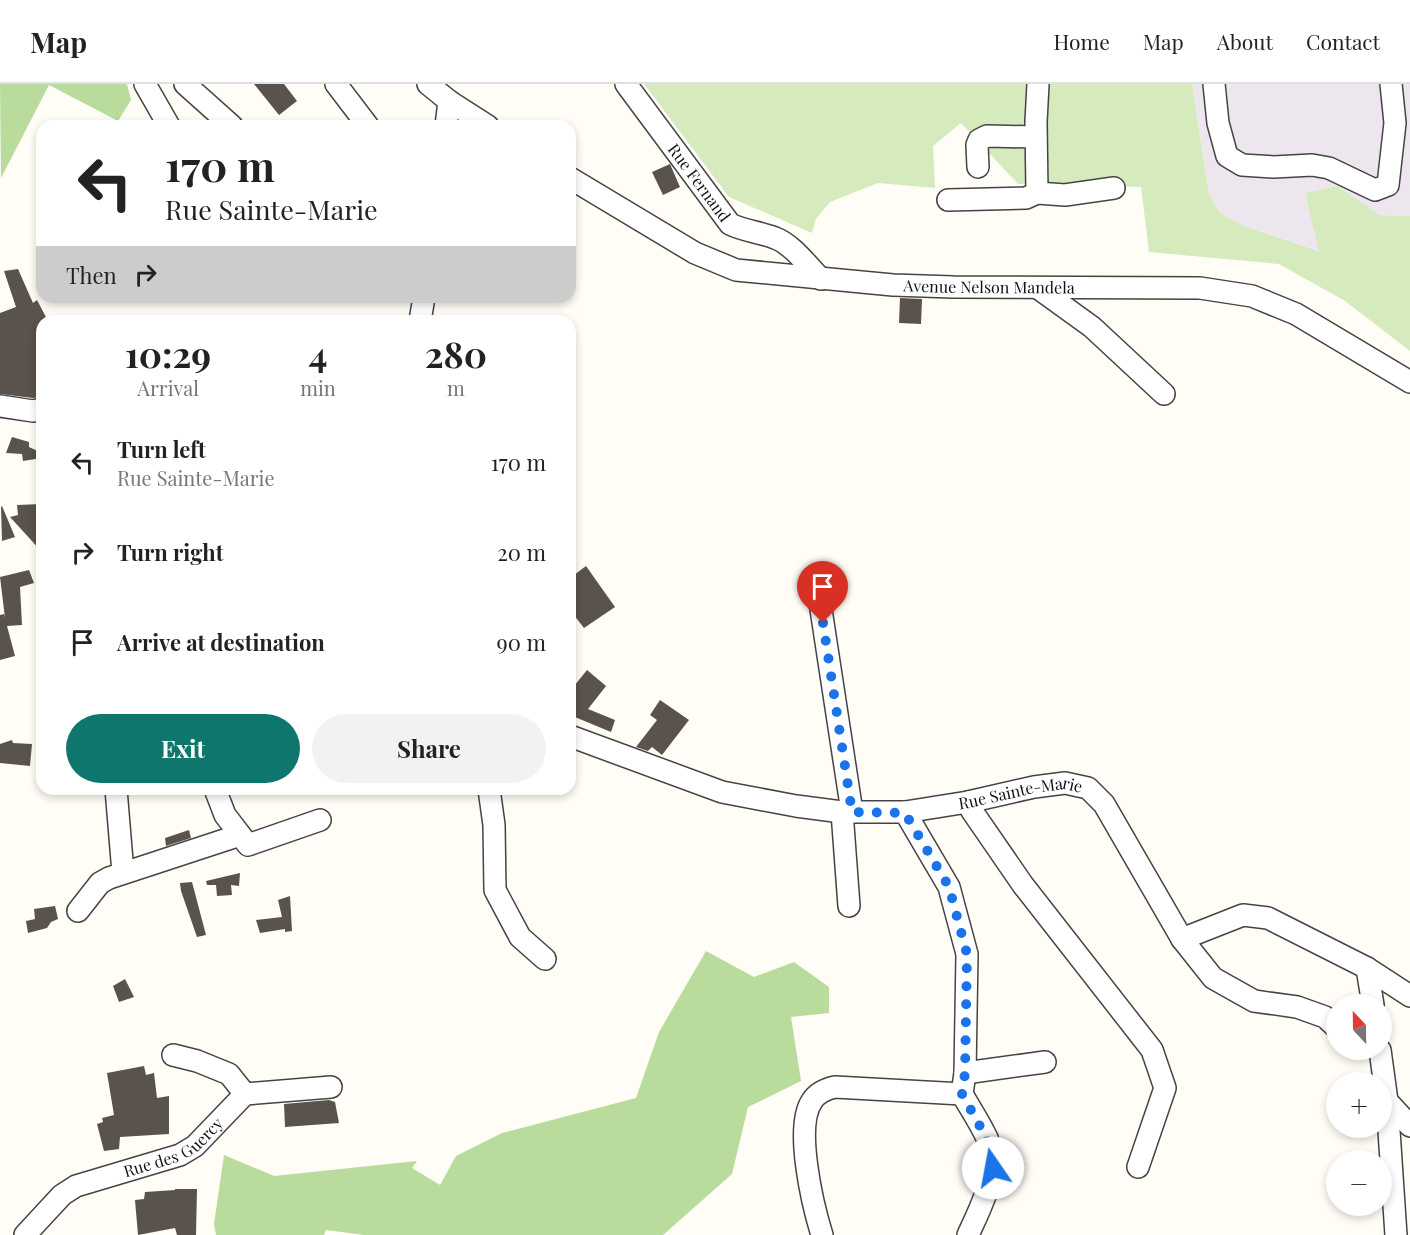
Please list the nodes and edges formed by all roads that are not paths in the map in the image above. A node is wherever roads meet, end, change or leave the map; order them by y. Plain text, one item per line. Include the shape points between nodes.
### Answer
1 (145, 84) edge
2 (185, 84) edge
3 (336, 84) edge
4 (428, 84) edge
5 (626, 84) edge
6 (1038, 84) edge
7 (1214, 84) edge
8 (1391, 84) edge
9 (449, 101) junction
10 (166, 120) edge
11 (225, 120) edge
12 (363, 120) edge
13 (447, 120) edge
14 (479, 120) edge
15 (1036, 137) junction
16 (978, 167) dead end
17 (576, 182) edge
18 (1114, 188) dead end
19 (1037, 193) junction
20 (948, 200) dead end
21 (821, 279) junction
22 (1038, 288) junction
23 (1410, 382) edge
24 (1164, 394) dead end
25 (0, 406) edge
26 (36, 410) edge
27 (820, 603) dead end
28 (576, 738) edge
29 (116, 795) edge
30 (217, 795) edge
31 (490, 795) edge
32 (968, 802) junction
33 (847, 812) junction
34 (905, 813) junction
35 (320, 820) dead end
36 (240, 835) junction
37 (123, 873) junction
38 (849, 906) dead end
39 (78, 911) dead end
40 (1182, 939) junction
41 (545, 959) dead end
42 (1367, 968) junction
43 (1371, 994) edge
44 (1410, 996) edge
45 (1326, 1018) edge
46 (173, 1055) dead end
47 (1045, 1062) dead end
48 (964, 1083) junction
49 (331, 1087) dead end
50 (245, 1094) junction
51 (1392, 1106) edge
52 (1410, 1126) edge
53 (1389, 1138) edge
54 (1138, 1167) dead end
55 (25, 1235) edge
56 (822, 1235) edge
57 (968, 1235) edge
58 (1396, 1235) edge

1 - 10 street
2 - 11 street
3 - 12 street
4 - 9 street
5 - 21 street, Rue Fernand via 730,224 777,239
6 - 15 street
7 - 8 street via 1227,156 1242,165 1329,168 1375,190 1388,185 1395,123
9 - 13 street
9 - 14 street
15 - 16 street via 983,138 977,145
15 - 19 street
17 - 21 street, Avenue Nelson Mandela via 695,253 736,270
18 - 19 street via 1065,195
19 - 20 street via 1026,198
21 - 22 street, Avenue Nelson Mandela via 893,285
22 - 23 street, Avenue Nelson Mandela via 1200,288 1252,296 1296,314
22 - 24 street via 1092,327
25 - 26 street
27 - 33 street
28 - 33 street, Rue Sainte-Marie via 722,792
29 - 37 street
30 - 36 street via 225,815
31 - 41 street via 495,890 520,937
32 - 34 street, Rue Sainte-Marie
32 - 40 street, Rue Sainte-Marie via 1065,783 1088,788 1104,804
32 - 54 street via 1023,885 1152,1050 1165,1088
33 - 34 street, Rue Sainte-Marie
33 - 38 street
34 - 48 street via 949,887 967,954
35 - 36 street via 248,845
36 - 37 street
37 - 39 street via 100,883
40 - 42 street via 1253,915 1268,918
40 - 45 street, Rue Sainte-Marie via 1213,978 1254,1000 1297,1007
42 - 43 street
42 - 44 street
46 - 50 street via 228,1074
47 - 48 street
48 - 56 street via 835,1087 812,1100 806,1113 805,1165
48 - 57 street via 987,1139 993,1168
49 - 50 street
50 - 55 street, Rue des Guercy via 195,1146 165,1161 76,1186 62,1195
51 - 52 street
53 - 58 street

